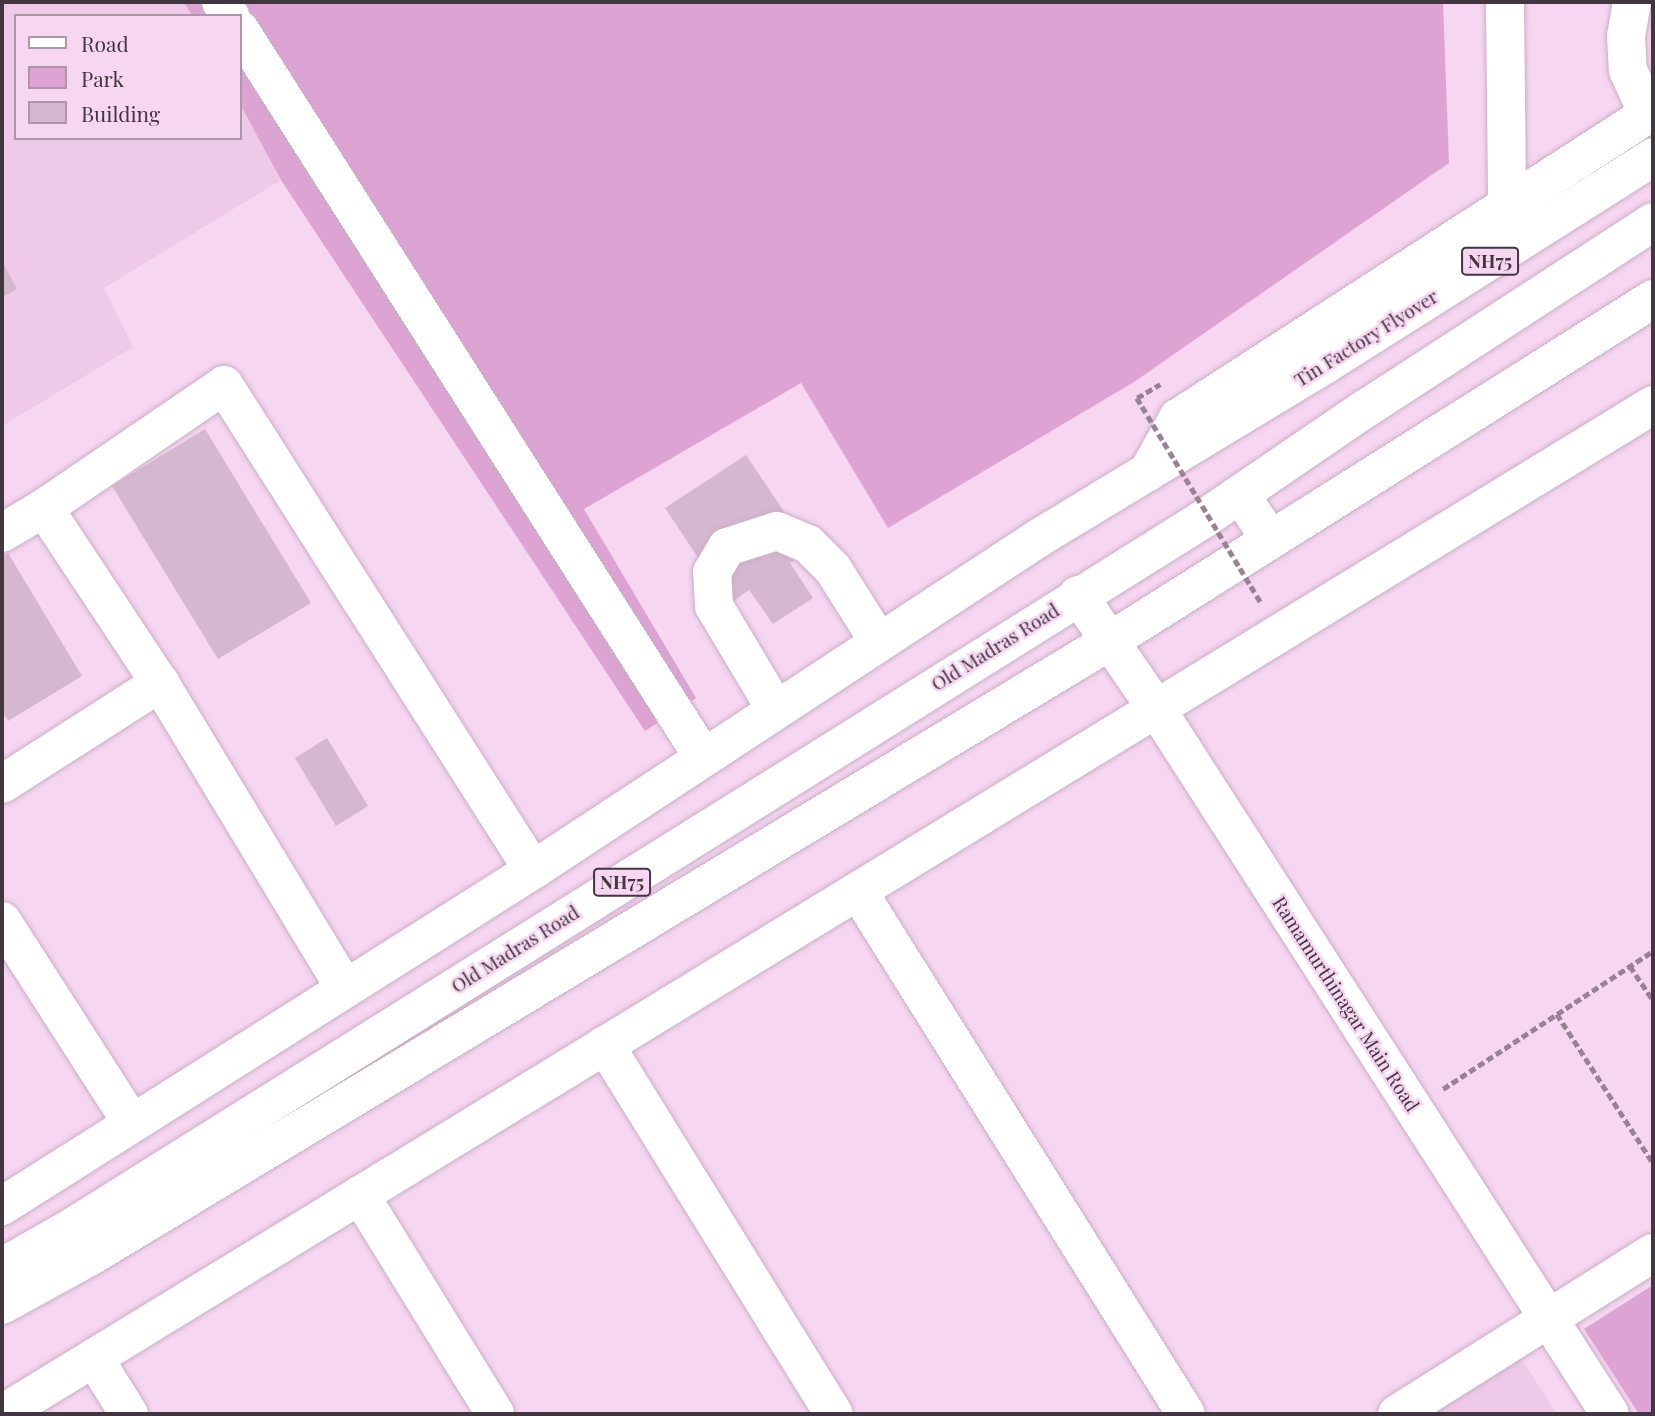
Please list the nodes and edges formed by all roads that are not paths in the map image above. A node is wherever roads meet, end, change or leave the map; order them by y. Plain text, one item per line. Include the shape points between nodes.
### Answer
1 (1505, 2) edge
2 (1632, 2) edge
3 (242, 33) edge
4 (1651, 113) edge
5 (1653, 157) edge
6 (1507, 205) junction
7 (1653, 222) edge
8 (1653, 299) edge
9 (1653, 405) edge
10 (1148, 472) junction
11 (1240, 494) junction
12 (44, 508) junction
13 (2, 533) edge
14 (1270, 540) junction
15 (1079, 595) junction
16 (1110, 641) junction
17 (879, 642) junction
18 (160, 683) junction
19 (1156, 708) junction
20 (776, 709) junction
21 (703, 757) junction
22 (2, 784) edge
23 (533, 870) junction
24 (858, 891) junction
25 (2, 920) edge
26 (345, 988) junction
27 (605, 1045) junction
28 (131, 1122) junction
29 (360, 1195) junction
30 (2, 1206) edge
31 (1653, 1253) edge
32 (2, 1267) edge
33 (2, 1305) edge
34 (1548, 1319) junction
35 (94, 1357) junction
36 (2, 1414) edge
37 (129, 1414) edge
38 (495, 1414) edge
39 (834, 1414) edge
40 (1186, 1414) edge
41 (1397, 1414) edge
42 (1610, 1414) edge

1 - 6 main road
2 - 4 main road via 1626,36 1628,70
3 - 21 main road
4 - 6 main road
5 - 10 main road, Tin Factory Flyover / NH75
6 - 10 main road via 1178,418
7 - 11 main road, NH75
8 - 14 main road
9 - 19 main road
10 - 17 main road, NH75
11 - 14 main road
11 - 15 main road, Old Madras Road / NH75
12 - 13 main road
12 - 18 main road
12 - 23 main road via 224,385
14 - 16 main road
15 - 16 main road, Ramamurthinagar Main Road
15 - 32 main road, Old Madras Road / NH75
16 - 19 main road, Ramamurthinagar Main Road
16 - 33 main road
17 - 20 main road, NH75
17 - 20 main road via 833,569 808,544 777,531 727,547 712,572 713,606
18 - 22 main road
18 - 26 main road
19 - 24 main road
19 - 34 main road, Ramamurthinagar Main Road
20 - 21 main road, NH75
21 - 23 main road, NH75
23 - 26 main road, NH75
24 - 27 main road
24 - 40 main road
25 - 28 main road
26 - 28 main road, NH75
27 - 29 main road
27 - 39 main road
28 - 30 main road, NH75
29 - 35 main road
29 - 38 main road
31 - 34 main road
34 - 41 main road
34 - 42 main road, Ramamurthinagar Main Road
35 - 36 main road
35 - 37 main road

